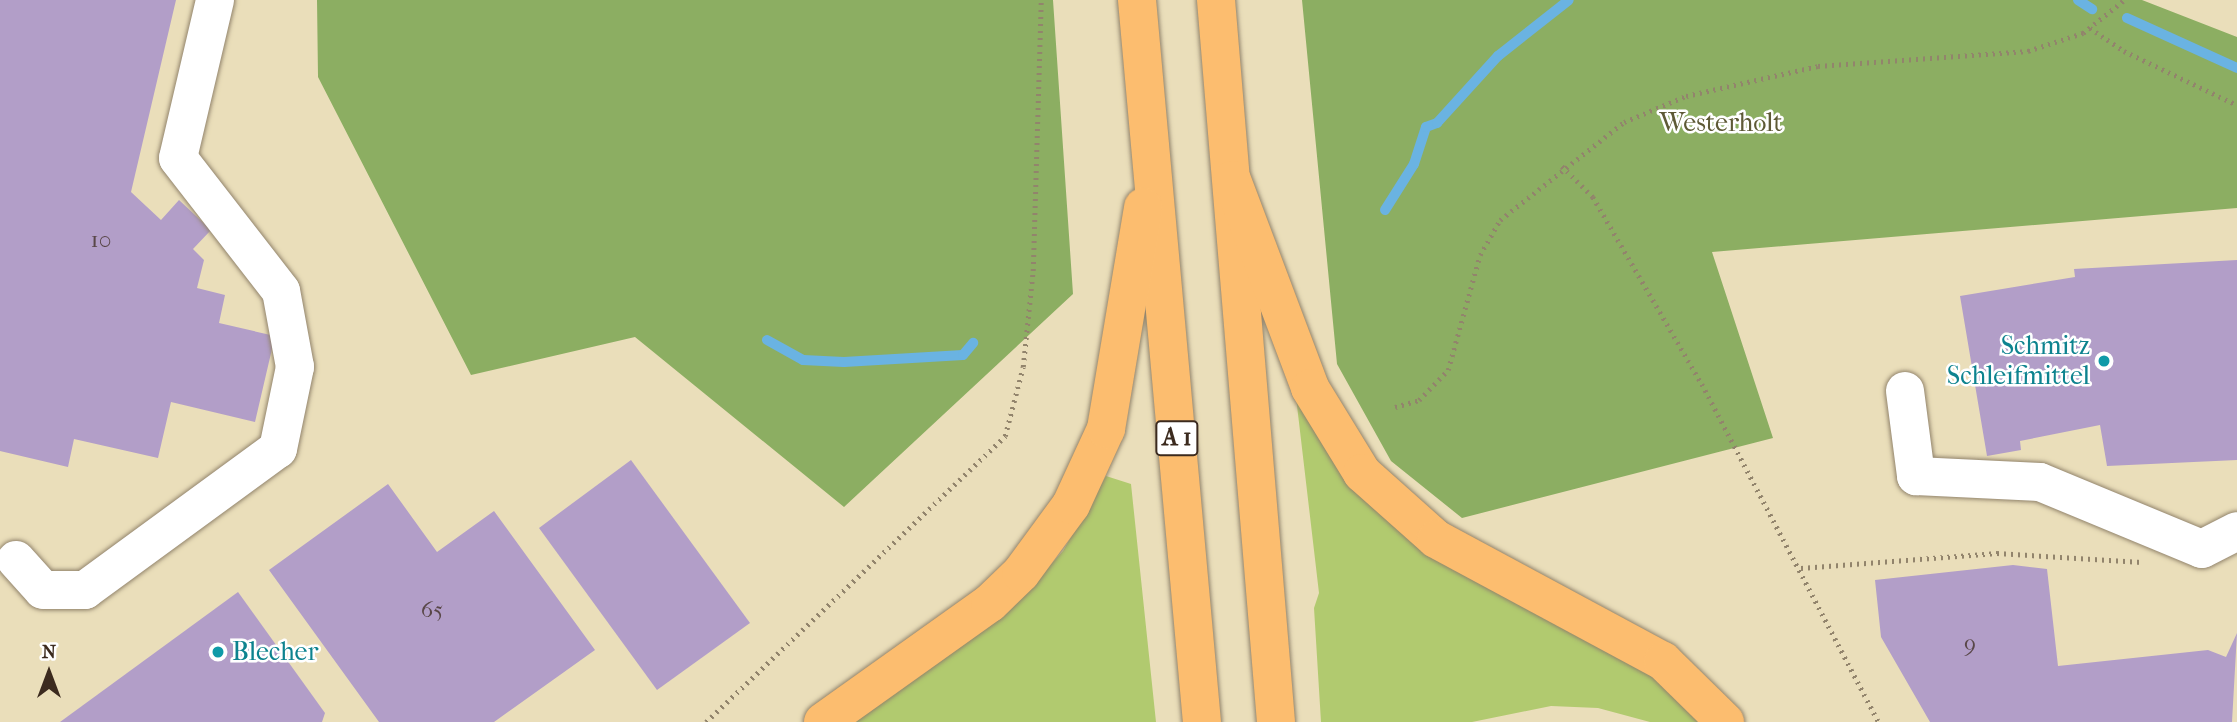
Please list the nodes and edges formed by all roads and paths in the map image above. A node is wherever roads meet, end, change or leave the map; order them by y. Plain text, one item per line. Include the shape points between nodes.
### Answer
1 (215, 0) edge
2 (1041, 0) edge
3 (1137, 0) edge
4 (1216, 0) edge
5 (2124, 0) edge
6 (2090, 28) junction
7 (2237, 105) edge
8 (1152, 153) junction
9 (1562, 166) junction
10 (1232, 180) junction
11 (1905, 391) dead end
12 (1395, 407) dead end
13 (2237, 531) edge
14 (2202, 549) junction
15 (16, 559) dead end
16 (1801, 568) junction
17 (706, 722) edge
18 (823, 722) edge
19 (1202, 722) edge
20 (1276, 722) edge
21 (1725, 722) edge
22 (1879, 722) edge

1 - 15 street via 178,158 281,290 295,367 278,449 85,590 43,590
2 - 17 path via 1033,271 1023,367 1005,436
3 - 8 highway, A 1
4 - 10 highway
5 - 6 path
6 - 7 path via 2135,57
6 - 9 path via 2005,56 1818,66 1686,96 1624,122
8 - 18 highway via 1106,429 1071,505 1021,573 990,603
8 - 19 highway, A 1
9 - 12 path via 1489,236 1448,370 1419,400
9 - 16 path via 1593,197
10 - 20 highway
10 - 21 highway via 1310,388 1362,472 1436,539 1663,662
11 - 14 street via 1916,476 2040,482
13 - 14 street
14 - 16 path via 2132,564 1997,553
16 - 22 path

